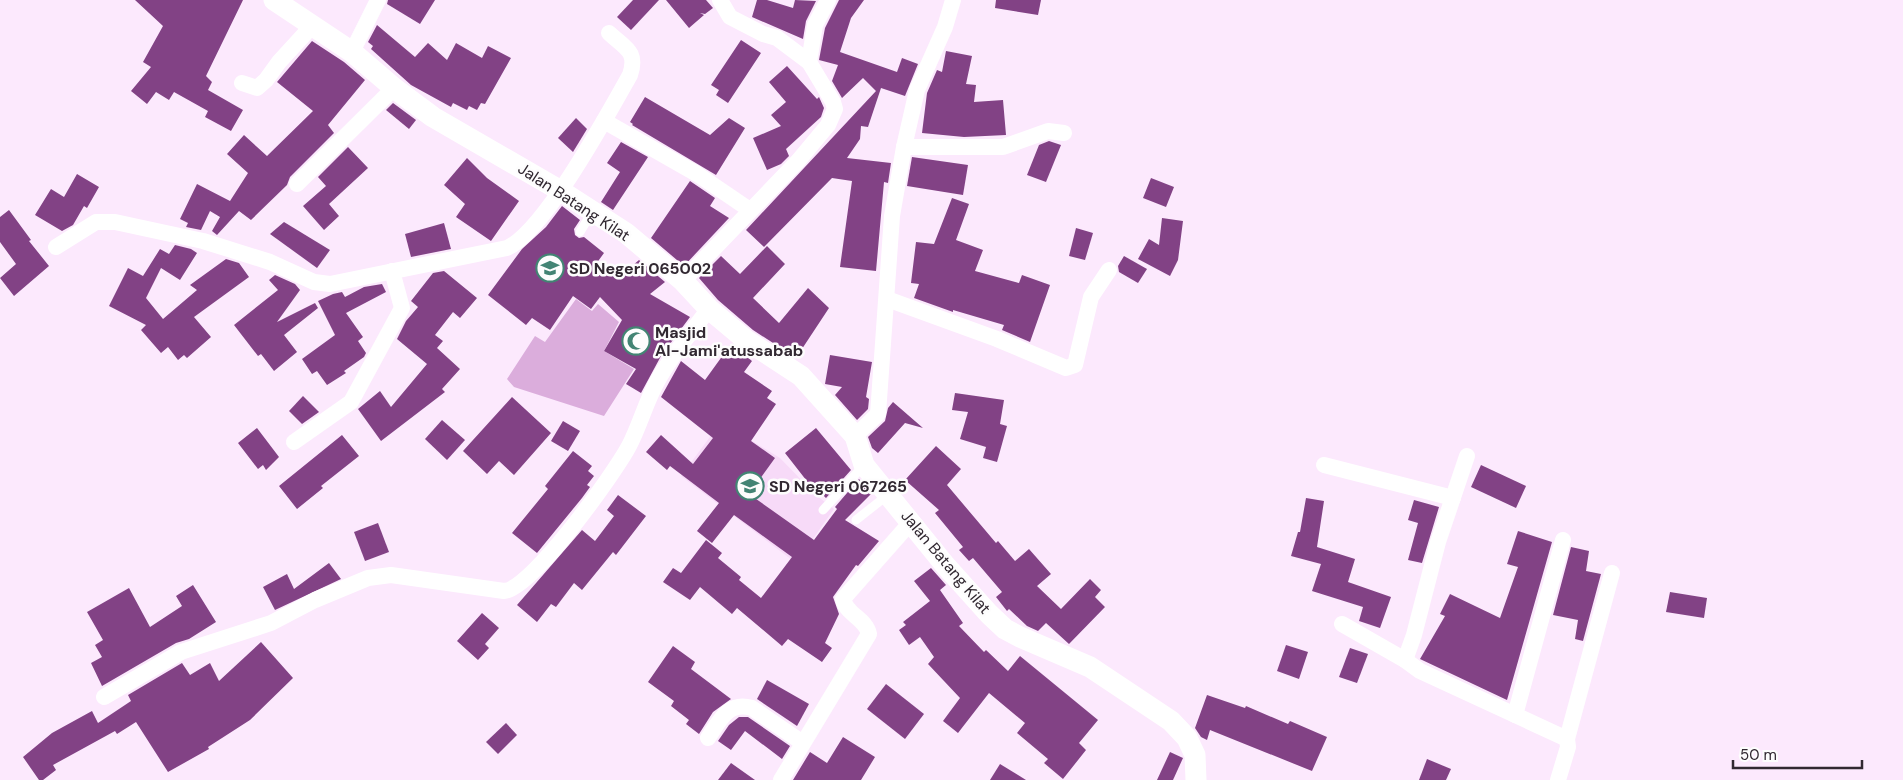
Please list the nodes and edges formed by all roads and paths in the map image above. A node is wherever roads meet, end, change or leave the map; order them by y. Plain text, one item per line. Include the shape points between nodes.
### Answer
1 (274, 0) edge
2 (378, 0) edge
3 (720, 0) edge
4 (828, 0) edge
5 (954, 0) edge
6 (312, 26) junction
7 (608, 33) dead end
8 (352, 52) junction
9 (809, 62) junction
10 (242, 83) dead end
11 (394, 88) junction
12 (604, 120) junction
13 (1064, 133) dead end
14 (904, 147) junction
15 (297, 184) dead end
16 (561, 191) junction
17 (750, 210) junction
18 (592, 212) junction
19 (580, 232) dead end
20 (56, 248) dead end
21 (1109, 270) dead end
22 (392, 271) junction
23 (683, 281) junction
24 (887, 299) junction
25 (709, 309) junction
26 (855, 436) junction
27 (294, 442) dead end
28 (1467, 456) dead end
29 (864, 465) junction
30 (1324, 465) dead end
31 (890, 494) junction
32 (1453, 498) junction
33 (823, 510) dead end
34 (856, 520) dead end
35 (911, 522) junction
36 (1564, 540) dead end
37 (1612, 573) dead end
38 (1342, 624) dead end
39 (1405, 660) junction
40 (104, 697) dead end
41 (1515, 715) junction
42 (708, 738) dead end
43 (1568, 739) junction
44 (802, 743) junction
45 (781, 780) edge
46 (1196, 780) edge
47 (1558, 780) edge

1 - 6 street, Jalan Batang Kilat
2 - 8 street
3 - 9 street via 730,17 777,38
4 - 9 street via 815,25
5 - 14 street via 946,27 917,90
6 - 8 street, Jalan Batang Kilat
6 - 10 street via 257,88
7 - 12 street via 633,54 635,63
8 - 11 street, Jalan Batang Kilat
9 - 17 street via 833,102 833,117 798,161
11 - 15 street
11 - 16 street, Jalan Batang Kilat via 433,117
12 - 16 street
12 - 17 street via 697,174
13 - 14 street via 1048,131 1003,147
14 - 24 street via 892,216
16 - 18 street, Jalan Batang Kilat
16 - 22 street via 518,244
17 - 23 street
18 - 19 lane
18 - 23 street, Jalan Batang Kilat via 626,233
20 - 22 street via 96,222 115,222 204,241 270,262 314,282 330,284
21 - 24 street via 1091,296 1075,365 1070,368
22 - 27 street via 402,308 368,375 352,402
23 - 25 street, Jalan Batang Kilat
24 - 26 street via 878,414
25 - 26 street, Jalan Batang Kilat via 746,340 801,376
25 - 40 street via 658,378 629,446 576,523 538,568 517,587 504,591 391,575 373,577 315,600 271,624 181,652
26 - 29 street, Jalan Batang Kilat
28 - 32 street
29 - 31 street, Jalan Batang Kilat
29 - 33 lane
30 - 32 street
31 - 34 lane
31 - 35 street, Jalan Batang Kilat
32 - 39 street
35 - 44 street via 843,599 844,607 868,626 869,634
35 - 46 street, Jalan Batang Kilat via 971,596 1005,629 1090,667 1171,721 1187,738 1196,755
36 - 41 street
37 - 43 street
38 - 39 street
39 - 41 street via 1420,671
41 - 43 street
42 - 44 street via 726,712 744,706 752,708
43 - 47 street
44 - 45 street

